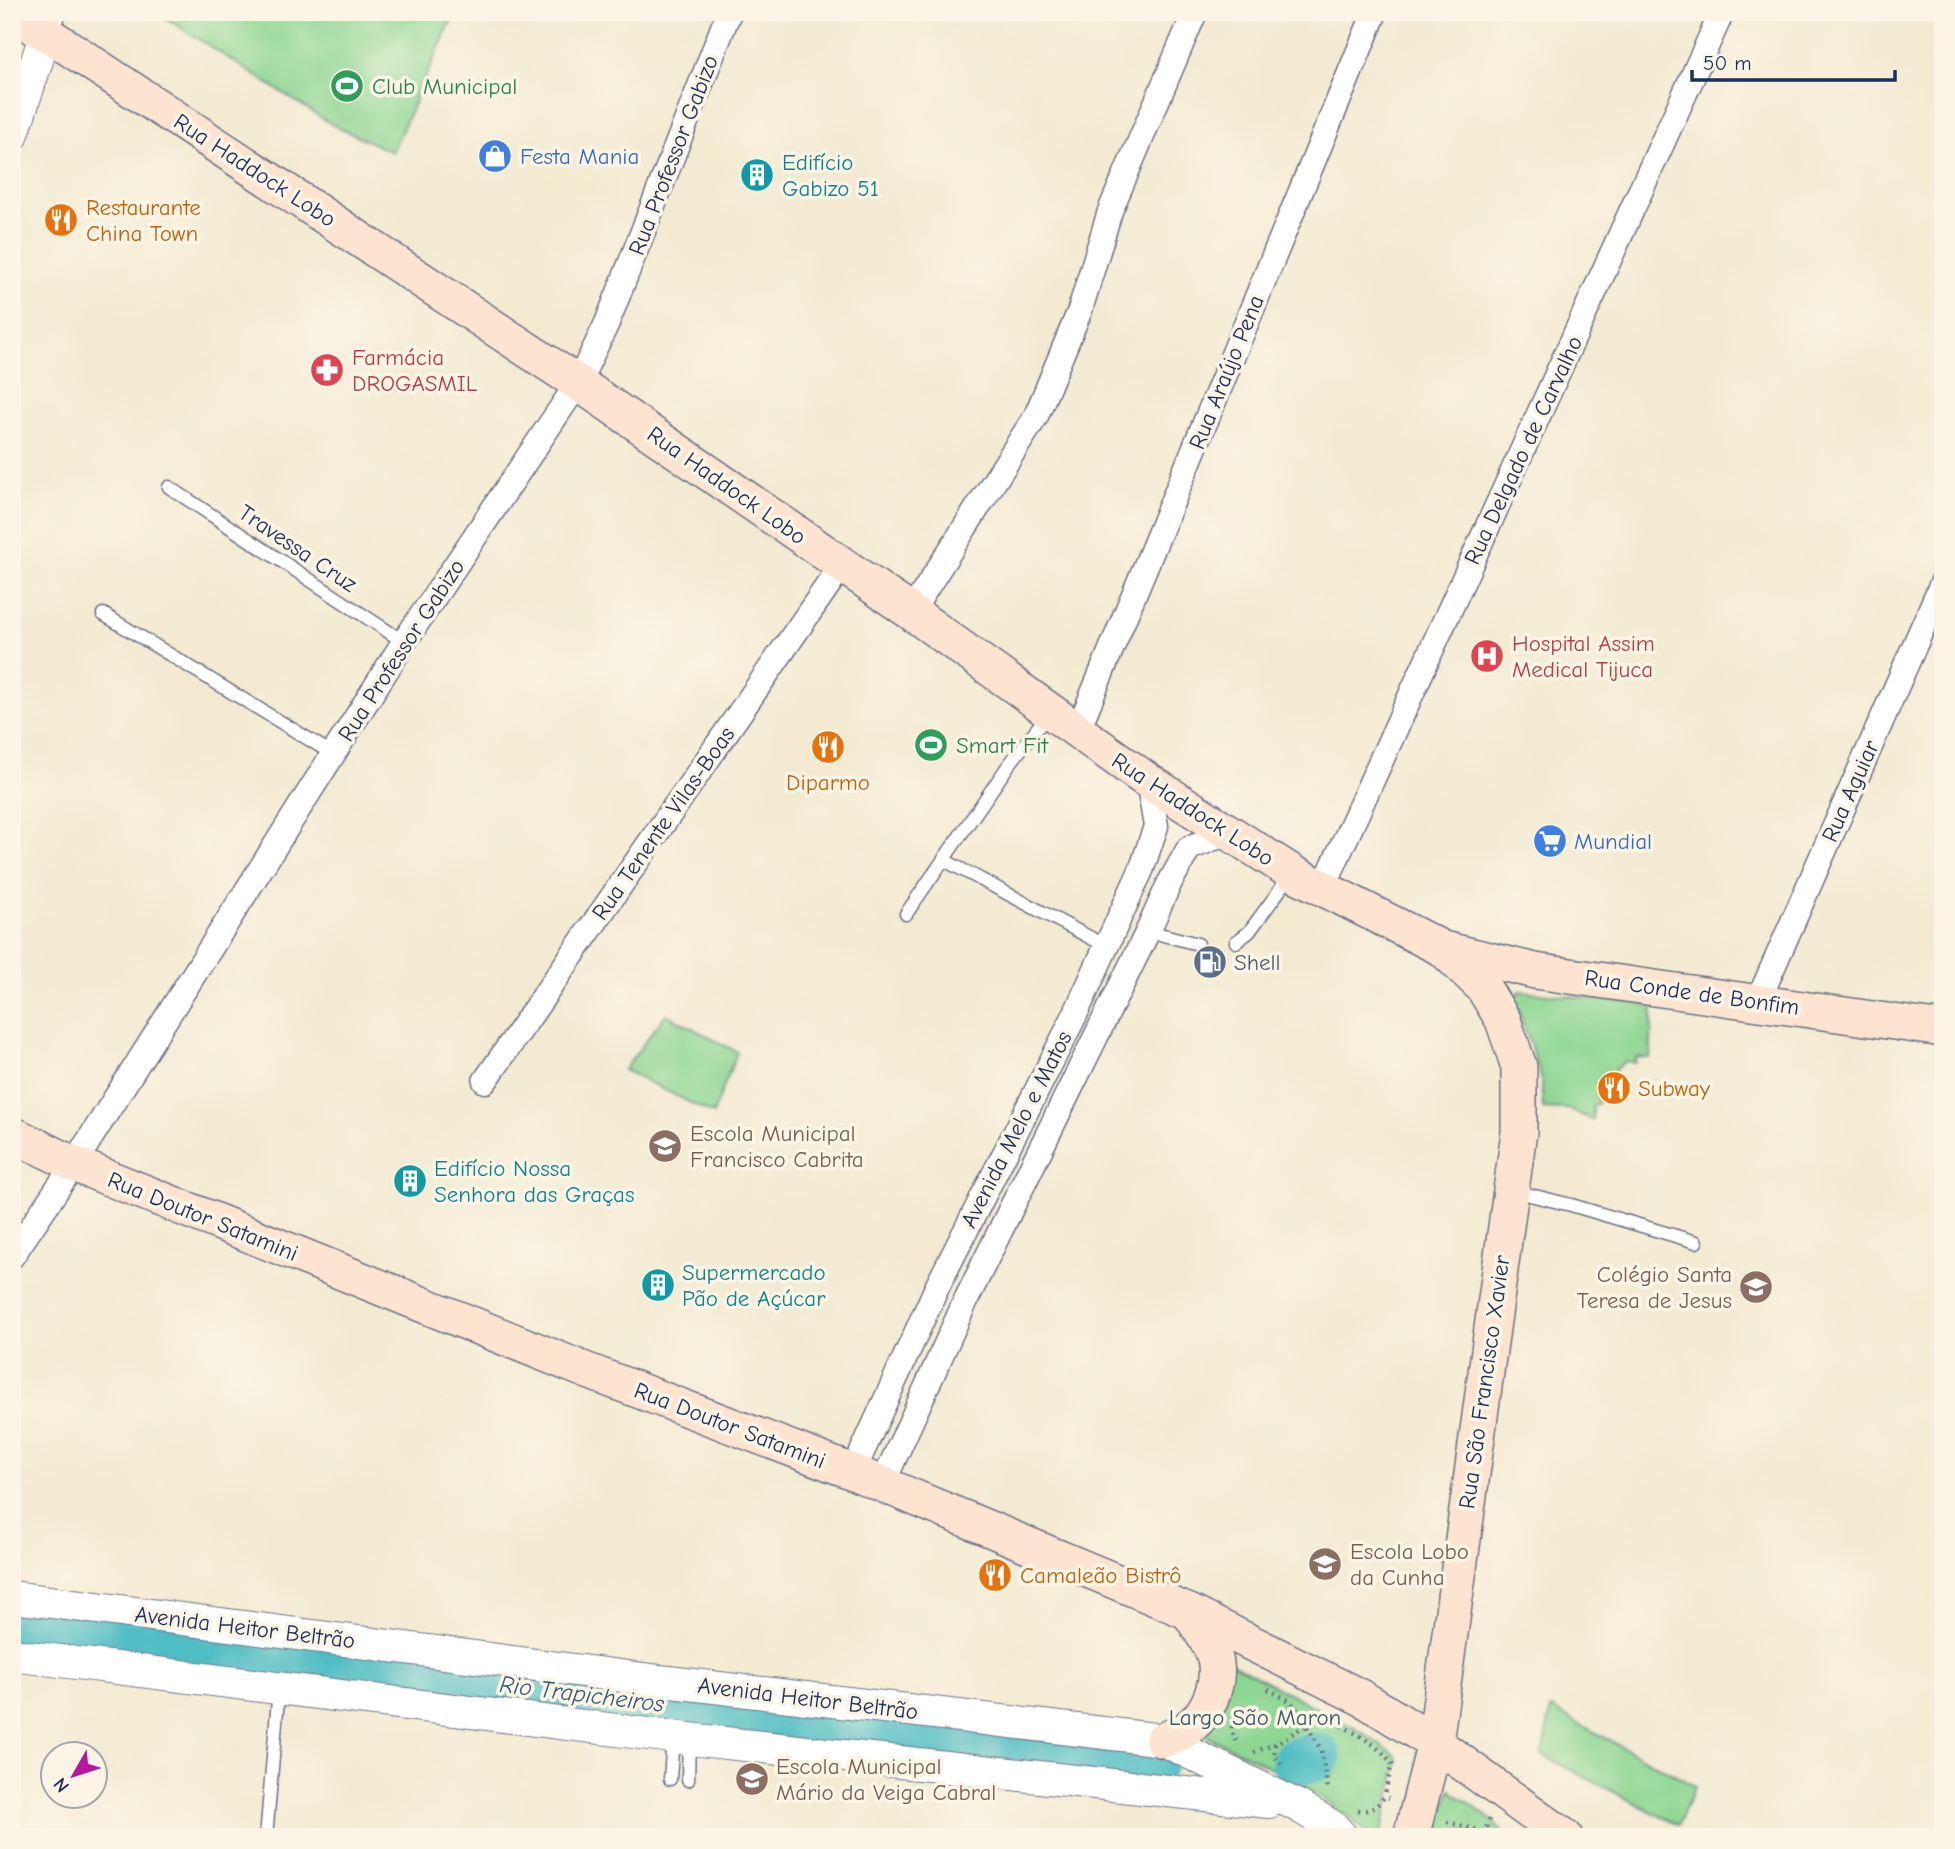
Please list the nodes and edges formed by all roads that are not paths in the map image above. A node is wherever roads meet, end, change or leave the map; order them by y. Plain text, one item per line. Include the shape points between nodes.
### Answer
1 (729, 12) edge
2 (1195, 12) edge
3 (1375, 12) edge
4 (1722, 12) edge
5 (12, 16) edge
6 (50, 22) edge
7 (12, 136) edge
8 (578, 383) junction
9 (169, 487) dead end
10 (842, 565) junction
11 (1943, 581) edge
12 (911, 612) junction
13 (103, 614) dead end
14 (404, 642) junction
15 (1063, 722) junction
16 (333, 754) junction
17 (1148, 781) junction
18 (1227, 833) junction
19 (944, 860) junction
20 (1308, 880) junction
21 (906, 914) dead end
22 (1148, 931) junction
23 (1236, 942) dead end
24 (1198, 944) dead end
25 (1106, 946) junction
26 (1443, 949) junction
27 (1758, 1001) junction
28 (1086, 1023) junction
29 (1943, 1029) edge
30 (485, 1081) dead end
31 (12, 1134) edge
32 (74, 1164) junction
33 (1511, 1191) junction
34 (1696, 1242) dead end
35 (12, 1256) edge
36 (868, 1479) junction
37 (12, 1597) edge
38 (1189, 1612) junction
39 (12, 1655) edge
40 (279, 1687) junction
41 (681, 1738) junction
42 (1163, 1740) junction
43 (1435, 1743) junction
44 (670, 1779) dead end
45 (688, 1780) dead end
46 (1298, 1805) junction
47 (1348, 1823) edge
48 (1426, 1828) edge
49 (266, 1837) edge
50 (1565, 1837) edge

1 - 8 street, Rua Professor Gabizo via 607,323
2 - 12 street via 1111,211 1080,310 1036,416
3 - 15 street, Rua Araújo Pena
4 - 20 street, Rua Delgado de Carvalho
5 - 6 main road, Rua Haddock Lobo
6 - 7 street
6 - 8 main road, Rua Haddock Lobo
8 - 10 main road, Rua Haddock Lobo
8 - 14 street, Rua Professor Gabizo
9 - 14 lane, Travessa Cruz
10 - 12 main road, Rua Haddock Lobo
10 - 30 street, Rua Tenente Vilas-Boas
11 - 27 street, Rua Aguiar
12 - 15 main road, Rua Haddock Lobo
13 - 16 lane
14 - 16 street, Rua Professor Gabizo
15 - 17 main road, Rua Haddock Lobo
15 - 19 lane via 1008,766
16 - 32 street, Rua Professor Gabizo
17 - 18 main road, Rua Haddock Lobo
17 - 25 street, Avenida Melo e Matos via 1156,826
18 - 20 main road, Rua Haddock Lobo
18 - 22 street, Avenida Melo e Matos via 1189,848
19 - 21 lane
19 - 25 lane
20 - 23 lane
20 - 26 main road, Rua Haddock Lobo
22 - 24 lane
22 - 28 street, Avenida Melo e Matos
25 - 28 street, Avenida Melo e Matos
26 - 27 main road, Rua Conde de Bonfim via 1535,971
26 - 33 main road, Rua São Francisco Xavier via 1483,987 1503,1020 1519,1067 1519,1132
27 - 29 main road, Rua Conde de Bonfim
28 - 36 street, Avenida Melo e Matos via 952,1292
31 - 32 main road, Rua Doutor Satamini
32 - 35 street, Rua Professor Gabizo
32 - 36 main road, Rua Doutor Satamini
33 - 34 lane
33 - 43 main road, Rua São Francisco Xavier
36 - 38 main road, Rua Doutor Satamini
37 - 42 street, Avenida Heitor Beltrão
38 - 42 main road via 1213,1651 1214,1685 1202,1714 1187,1729
38 - 43 main road, Rua Doutor Satamini via 1362,1698
39 - 40 street, Avenida Heitor Beltrão
40 - 41 street, Avenida Heitor Beltrão
40 - 49 lane
41 - 44 lane
41 - 45 lane
41 - 46 street, Avenida Heitor Beltrão
42 - 46 street, Avenida Heitor Beltrão
43 - 48 main road, Rua São Francisco Xavier
43 - 50 main road
46 - 47 street, Avenida Heitor Beltrão via 1333,1827

